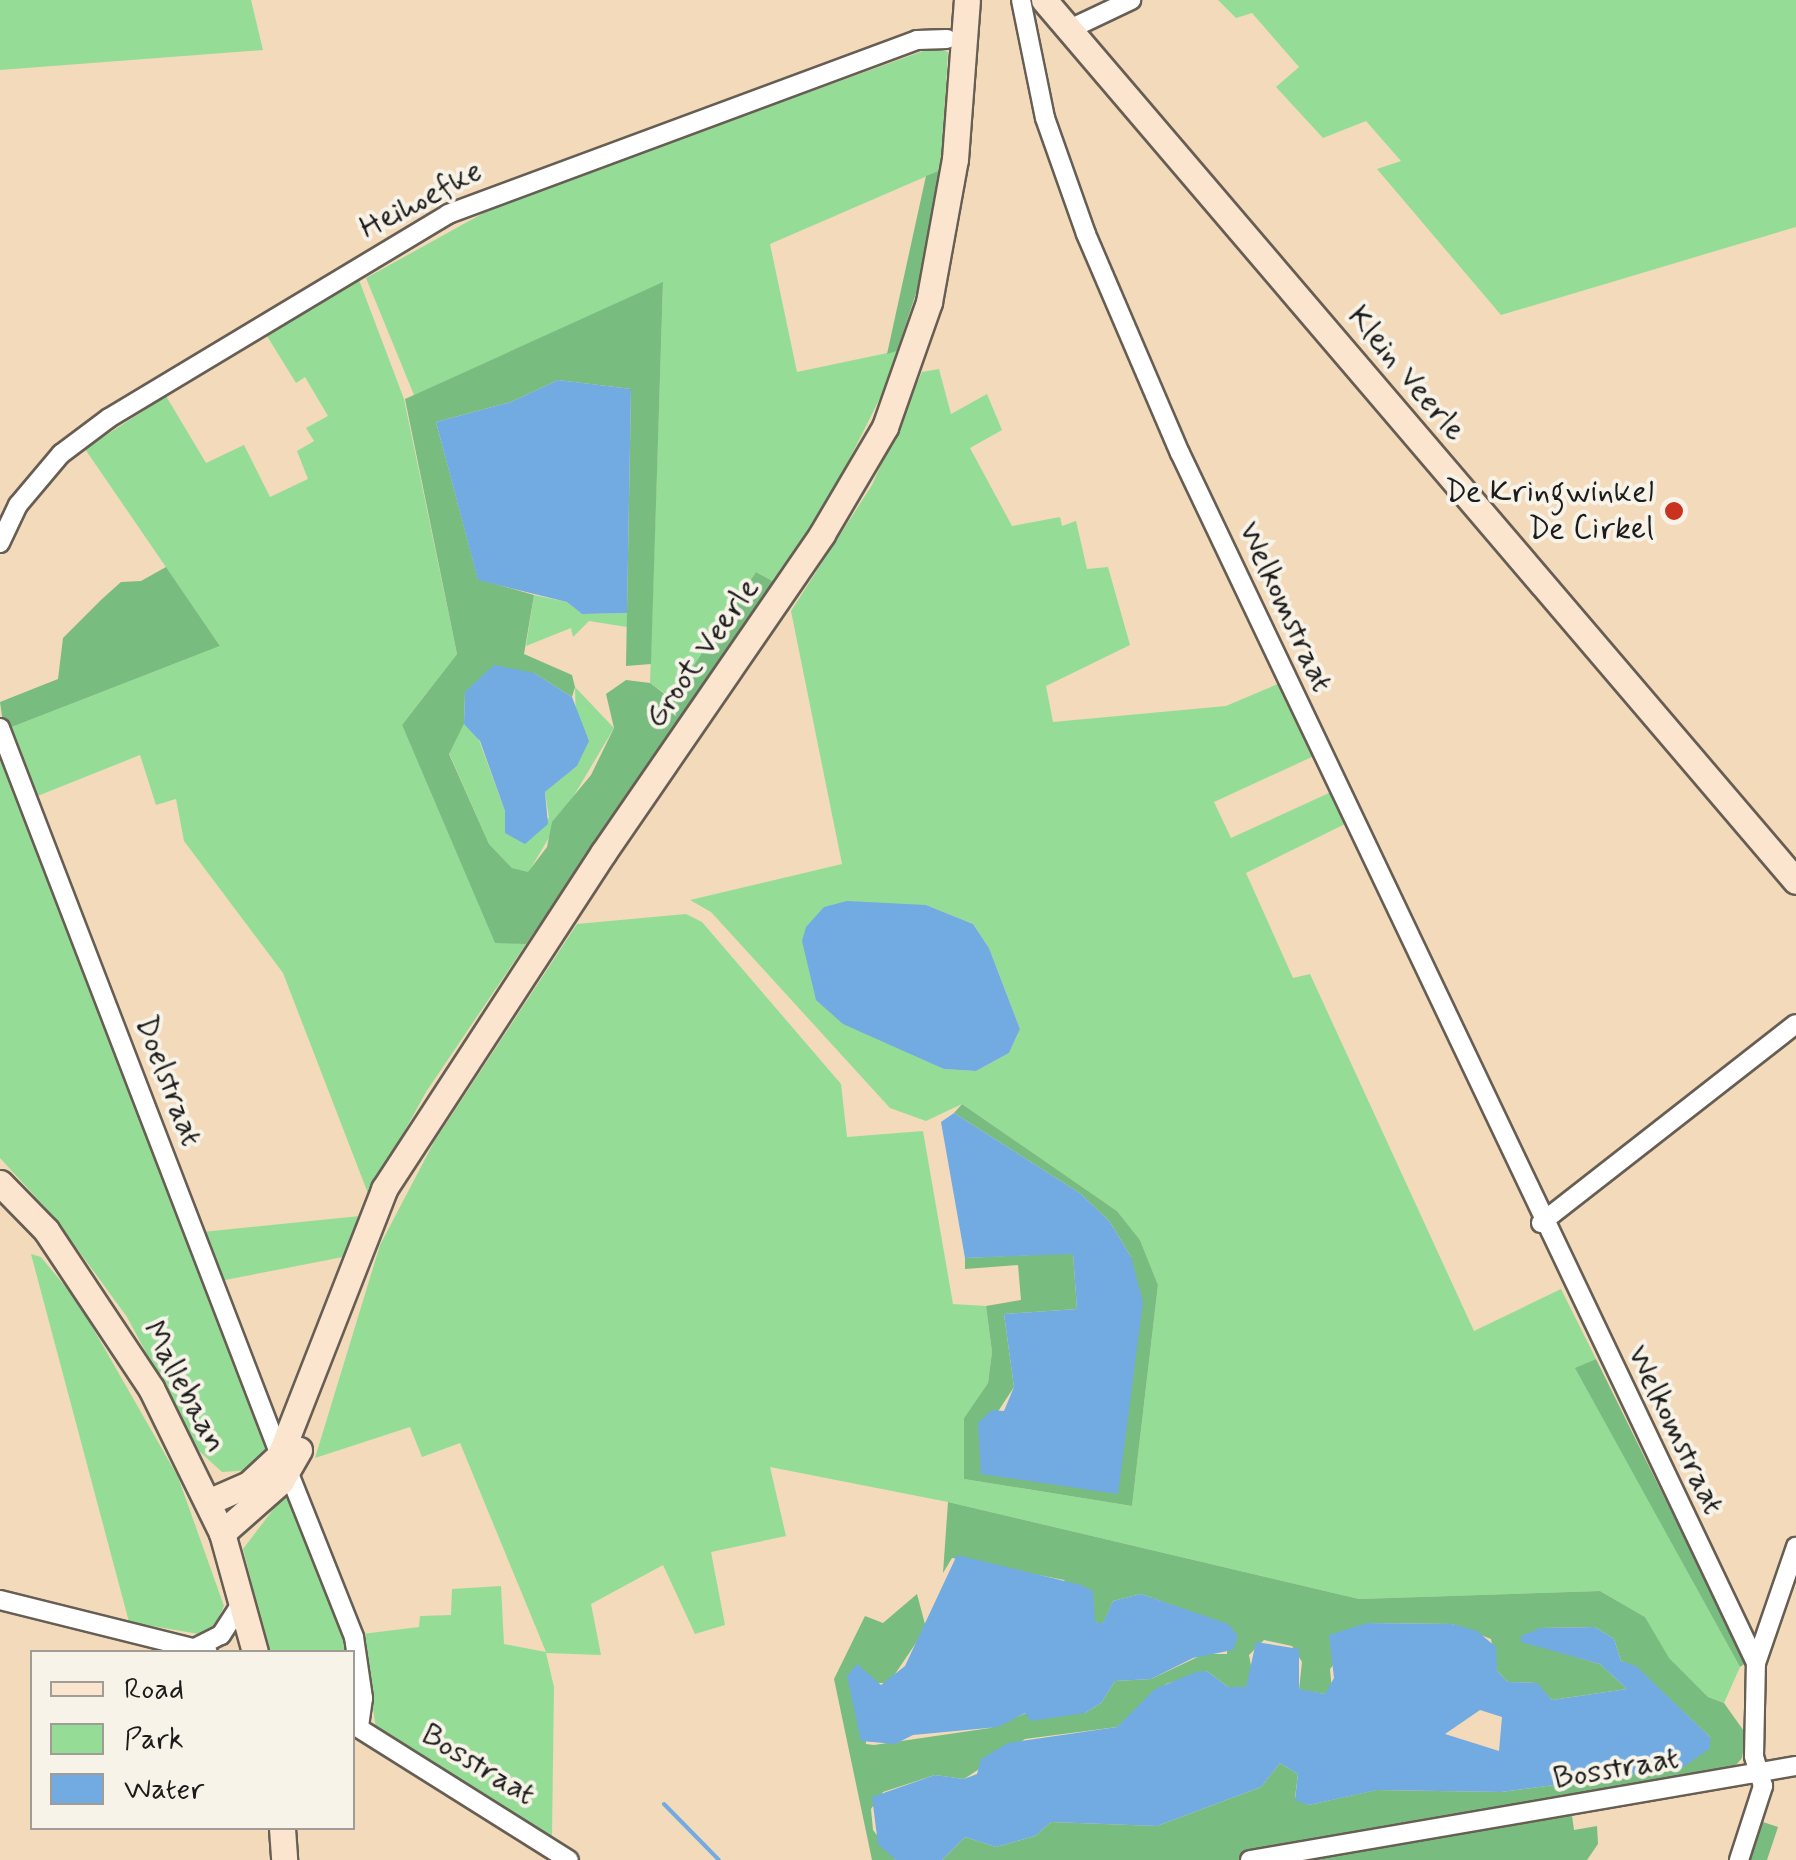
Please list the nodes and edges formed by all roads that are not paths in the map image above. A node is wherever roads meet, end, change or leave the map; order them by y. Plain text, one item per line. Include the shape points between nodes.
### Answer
1 (966, 0) edge
2 (1021, 0) edge
3 (1044, 0) edge
4 (1131, 0) edge
5 (1070, 29) junction
6 (947, 39) dead end
7 (0, 543) edge
8 (0, 728) edge
9 (1796, 881) edge
10 (1796, 1024) edge
11 (0, 1183) edge
12 (1541, 1222) junction
13 (284, 1463) junction
14 (208, 1502) junction
15 (222, 1533) junction
16 (1796, 1546) edge
17 (0, 1600) edge
18 (243, 1602) junction
19 (196, 1650) edge
20 (201, 1650) edge
21 (255, 1650) edge
22 (1756, 1664) junction
23 (356, 1726) edge
24 (1796, 1766) edge
25 (1760, 1774) junction
26 (282, 1830) edge
27 (284, 1860) edge
28 (569, 1860) edge
29 (1250, 1860) edge
30 (1740, 1860) edge

1 - 13 main road, Groot Veerle via 956,159 932,284 885,427 822,534 405,1156 344,1286
2 - 12 street, Welkomstraat via 1044,118 1094,253 1180,454
3 - 5 main road, Klein Veerle
4 - 5 street
5 - 9 main road, Klein Veerle
6 - 7 street, Heihoefke via 917,40 448,214 110,418 41,477
8 - 13 street, Doelstraat
10 - 12 street
11 - 14 main road, Mallebaan via 46,1230 106,1314
12 - 22 street, Welkomstraat
13 - 14 main road, Groot Veerle
13 - 15 main road, Groot Veerle
13 - 23 street, Doelstraat via 354,1637 363,1698
14 - 15 main road, Mallebaan
15 - 18 main road, Mallebaan
16 - 22 street
17 - 19 street
18 - 20 street via 221,1635
18 - 21 main road, Mallebaan
22 - 25 street via 1754,1756
23 - 28 street, Bosstraat
24 - 25 street, Bosstraat
25 - 29 street, Bosstraat
25 - 30 street via 1762,1796
26 - 27 main road

